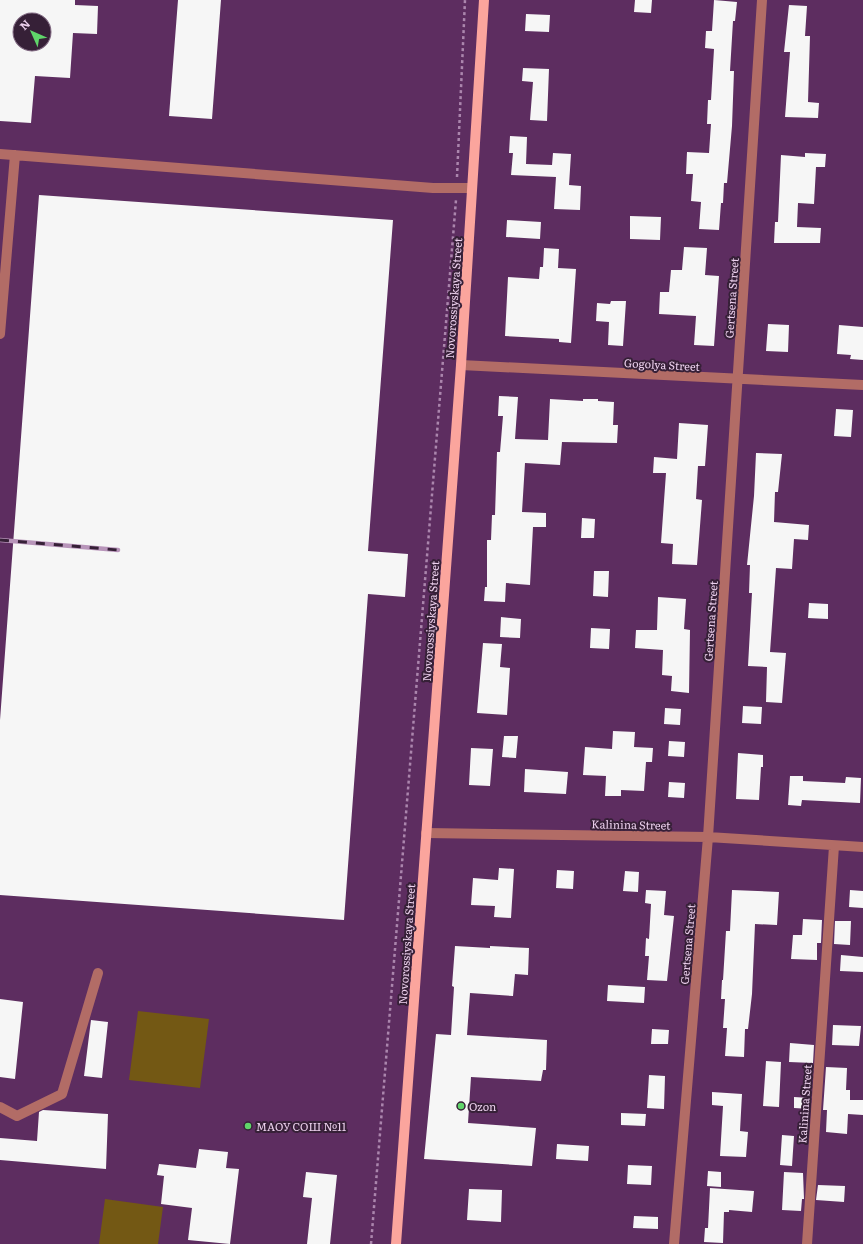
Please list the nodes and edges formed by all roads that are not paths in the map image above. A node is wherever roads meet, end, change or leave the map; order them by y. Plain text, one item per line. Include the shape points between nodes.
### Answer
1 (484, 0) edge
2 (762, 0) edge
3 (0, 154) edge
4 (15, 155) junction
5 (472, 188) junction
6 (0, 334) edge
7 (460, 365) junction
8 (738, 379) junction
9 (863, 385) edge
10 (426, 833) junction
11 (708, 837) junction
12 (834, 846) junction
13 (863, 847) edge
14 (98, 973) dead end
15 (0, 1107) edge
16 (396, 1244) edge
17 (674, 1244) edge
18 (807, 1244) edge

1 - 5 main road, Novorossiyskaya Street
2 - 8 street, Gertsena Street
3 - 4 street
4 - 5 street via 433,188
4 - 6 street
5 - 7 main road, Novorossiyskaya Street
7 - 8 street, Gogolya Street
7 - 10 main road, Novorossiyskaya Street
8 - 9 street, Gogolya Street
8 - 11 street, Gertsena Street
10 - 11 street, Kalinina Street
10 - 16 main road, Novorossiyskaya Street
11 - 12 street, Kalinina Street
11 - 17 street, Gertsena Street
12 - 13 street, Kalinina Street
12 - 18 street, Kalinina Street
14 - 15 street via 62,1094 18,1116

